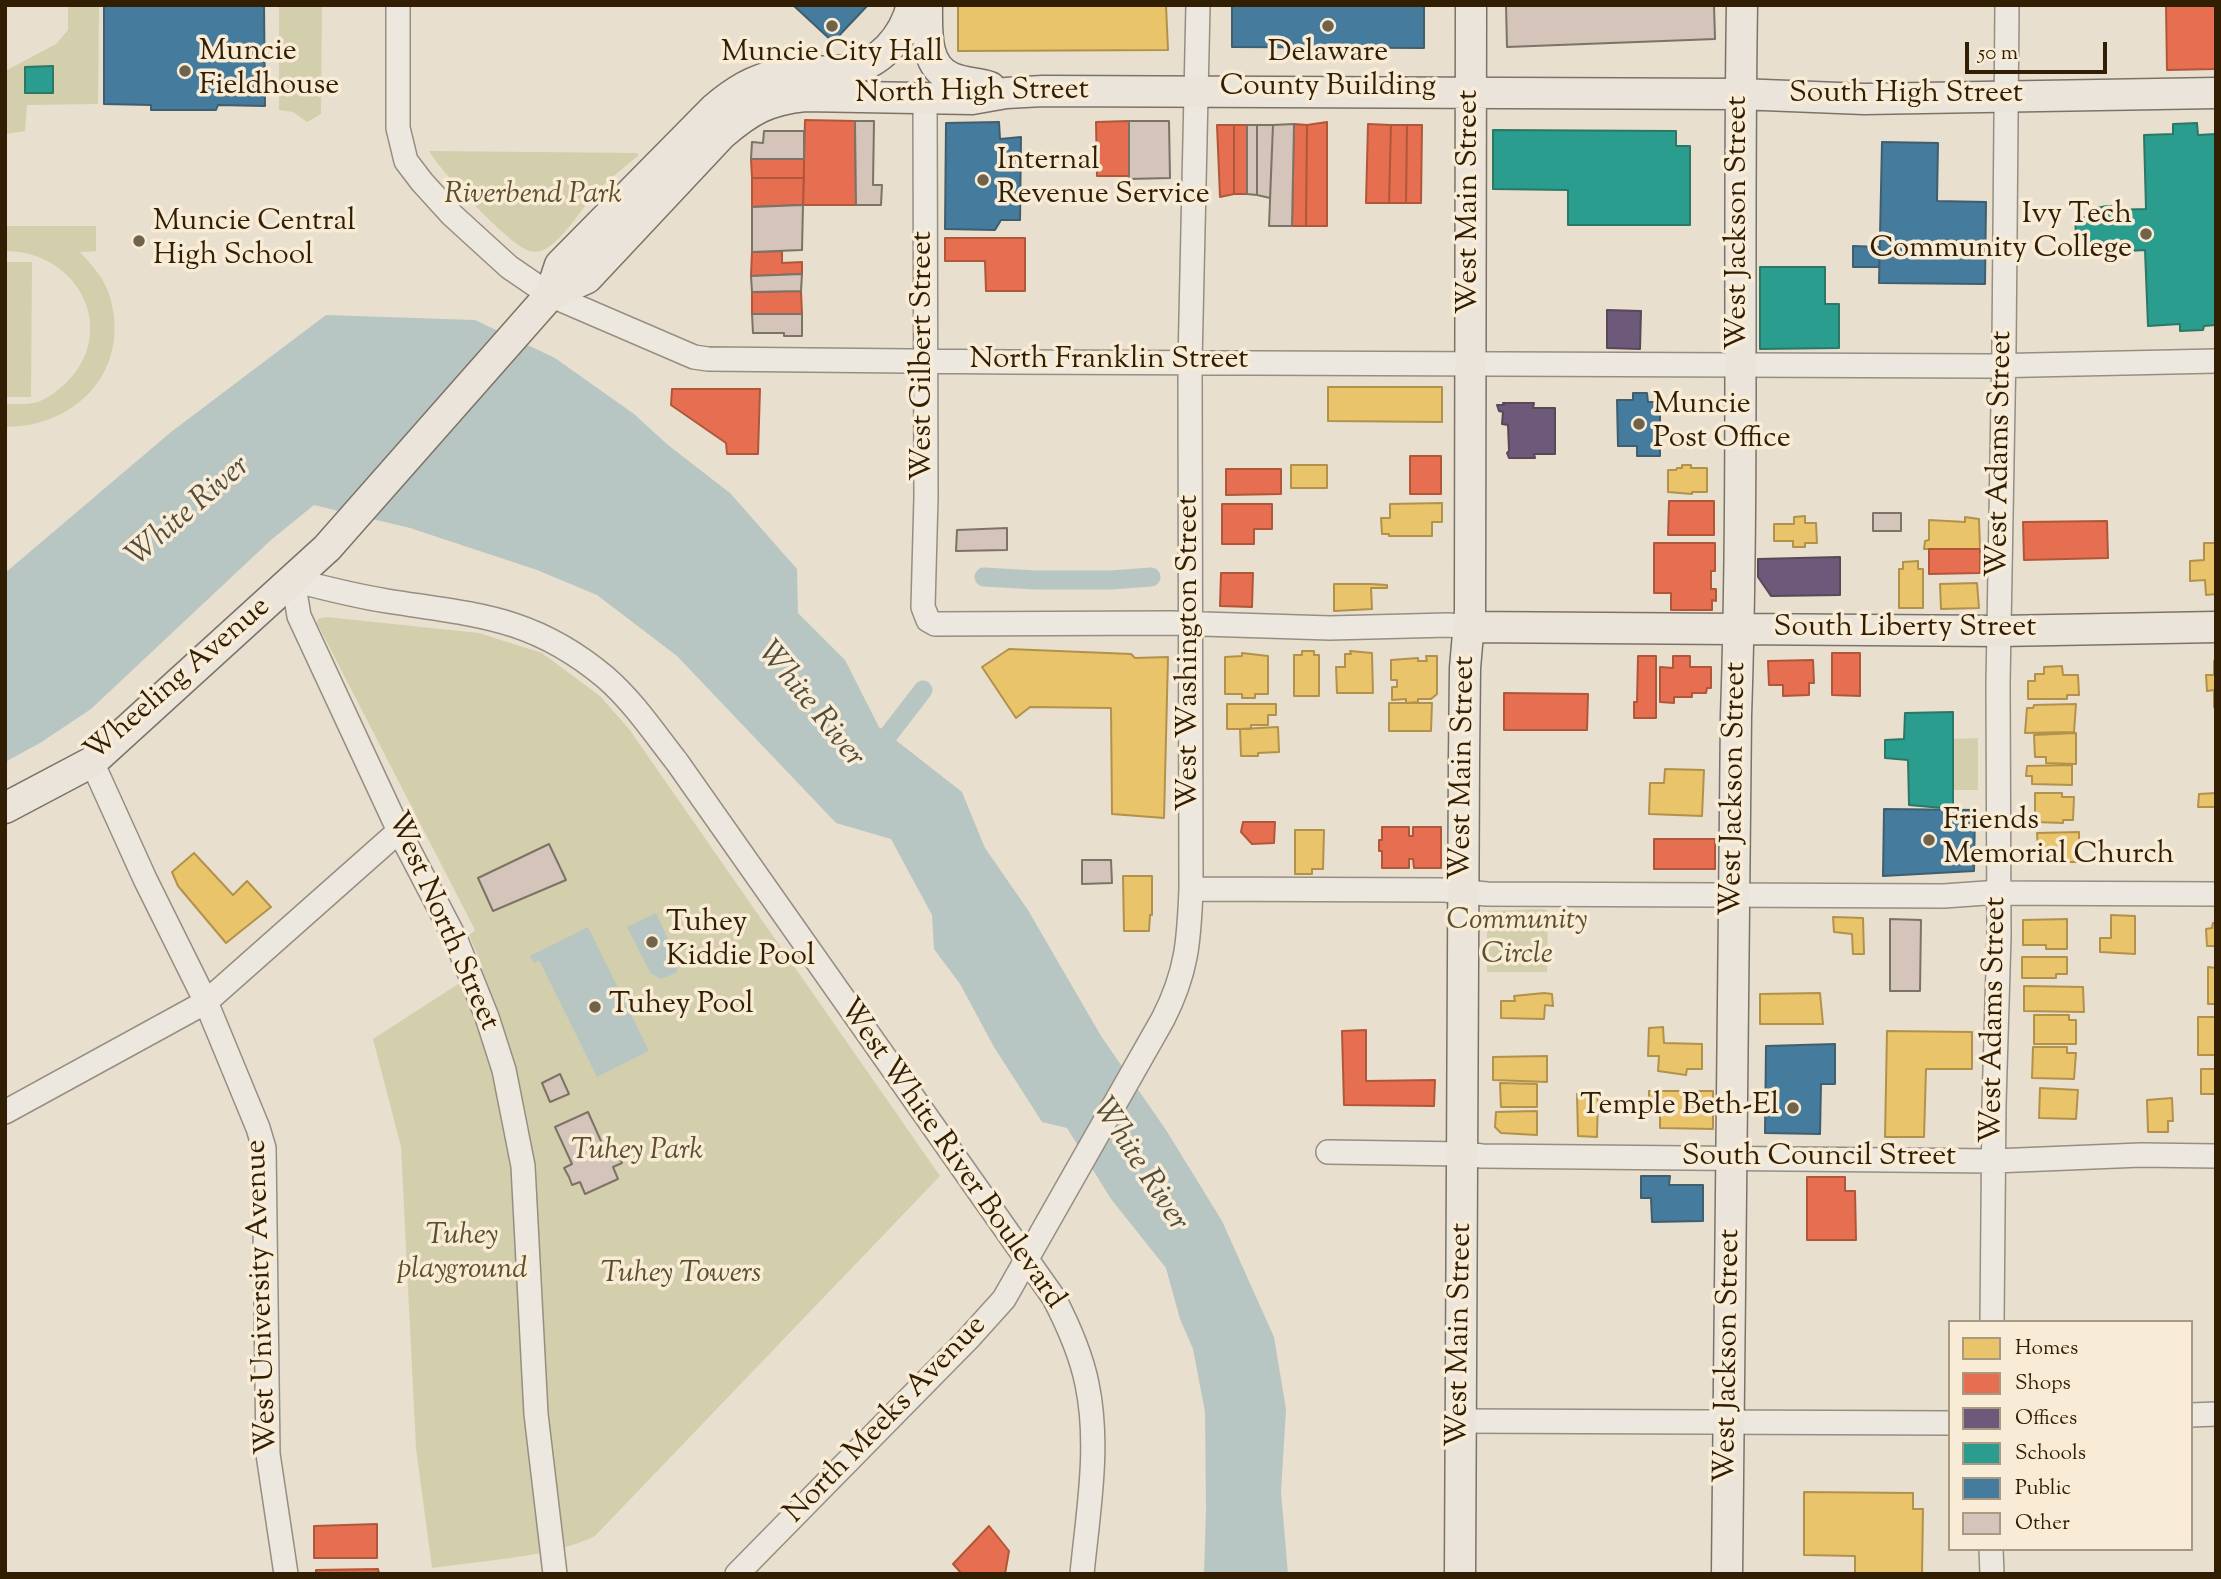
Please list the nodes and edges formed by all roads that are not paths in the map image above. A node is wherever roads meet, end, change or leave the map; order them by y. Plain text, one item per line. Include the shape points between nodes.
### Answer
1 (398, 5) edge
2 (912, 5) edge
3 (926, 5) edge
4 (1198, 5) edge
5 (1471, 5) edge
6 (1742, 5) edge
7 (2007, 5) edge
8 (1198, 91) junction
9 (1006, 93) junction
10 (1471, 93) junction
11 (2216, 93) edge
12 (1739, 94) junction
13 (2005, 97) junction
14 (925, 99) junction
15 (550, 295) junction
16 (924, 360) junction
17 (2216, 361) edge
18 (1190, 363) junction
19 (1471, 364) junction
20 (1740, 366) junction
21 (2004, 366) junction
22 (431, 430) joint
23 (293, 580) junction
24 (1191, 625) junction
25 (1469, 627) junction
26 (2216, 627) edge
27 (1739, 630) junction
28 (2000, 631) junction
29 (92, 762) junction
30 (5, 807) edge
31 (399, 831) junction
32 (1191, 889) junction
33 (1464, 892) junction
34 (1999, 893) junction
35 (2216, 894) edge
36 (1734, 895) junction
37 (206, 1002) junction
38 (5, 1112) edge
39 (1328, 1152) dead end
40 (1464, 1154) junction
41 (2216, 1156) edge
42 (1733, 1159) junction
43 (1994, 1161) junction
44 (1026, 1259) junction
45 (1992, 1320) edge
46 (2216, 1414) edge
47 (2193, 1415) edge
48 (1460, 1421) junction
49 (1728, 1423) junction
50 (1948, 1423) edge
51 (1991, 1551) edge
52 (286, 1574) edge
53 (555, 1574) edge
54 (737, 1574) edge
55 (1082, 1574) edge
56 (1460, 1574) edge
57 (1727, 1574) edge
58 (1992, 1574) edge

1 - 15 street, North Franklin Street via 398,128 406,161 452,215 509,267
2 - 15 main road, North High Street via 899,37 860,67 780,74 733,93 560,265
3 - 9 main road via 927,36 940,71
4 - 8 street, West Washington Street
5 - 10 main road, West Main Street
6 - 12 main road, West Jackson Street
7 - 13 street, West Adams Street
8 - 9 main road, North High Street
8 - 10 main road, North High Street
8 - 18 street, West Washington Street
9 - 14 main road, North High Street
10 - 12 main road, South High Street
10 - 19 main road, West Main Street
11 - 13 main road, South High Street
12 - 13 main road, South High Street via 1864,99
12 - 20 main road, West Jackson Street
13 - 21 street, West Adams Street
14 - 15 main road, North High Street via 805,96 762,105 722,134 587,278
14 - 16 street, West Gilbert Street
15 - 16 street, North Franklin Street via 708,359
15 - 22 main road, North High Street
16 - 18 street, North Franklin Street
16 - 24 street, West Gilbert Street via 924,613 928,620 935,624
17 - 21 street, North Franklin Street
18 - 19 street, North Franklin Street
18 - 24 street, West Washington Street
19 - 20 street, North Franklin Street
19 - 25 main road, West Main Street
20 - 21 street, North Franklin Street
20 - 27 main road, West Jackson Street
21 - 28 street, West Adams Street
22 - 23 main road, Wheeling Avenue via 340,536
23 - 29 main road, Wheeling Avenue
23 - 31 street, West North Street via 299,617
23 - 44 street, West White River Boulevard via 515,624 561,646 604,677 677,762
24 - 25 street
24 - 32 street, West Washington Street
25 - 27 main road, South Liberty Street
25 - 33 main road, West Main Street
26 - 28 main road, South Liberty Street
27 - 28 main road, South Liberty Street
27 - 36 main road, West Jackson Street
28 - 34 street, West Adams Street
29 - 30 main road, Wheeling Avenue
29 - 37 street, West University Avenue
31 - 37 street
31 - 53 street, West North Street via 456,940 487,1017 515,1118 523,1166 536,1414
32 - 33 street
32 - 44 street, West Washington Street via 1185,964 1171,1003
33 - 36 street
33 - 40 main road, West Main Street
34 - 35 street
34 - 36 street
34 - 43 street, West Adams Street
36 - 42 main road, West Jackson Street
37 - 38 street
37 - 52 street, West University Avenue via 264,1148 268,1454
39 - 40 street, South Council Street
40 - 42 street, South Council Street
40 - 48 main road, West Main Street
41 - 43 street, South Council Street
42 - 43 street, South Council Street
42 - 49 main road, West Jackson Street
43 - 45 street, West Adams Street
44 - 54 street, North Meeks Avenue via 1004,1299 968,1339
44 - 55 street, West White River Boulevard via 1067,1324 1087,1384 1092,1446
46 - 47 street
48 - 49 street
48 - 56 main road, West Main Street
49 - 50 street
49 - 57 main road, West Jackson Street
51 - 58 street

